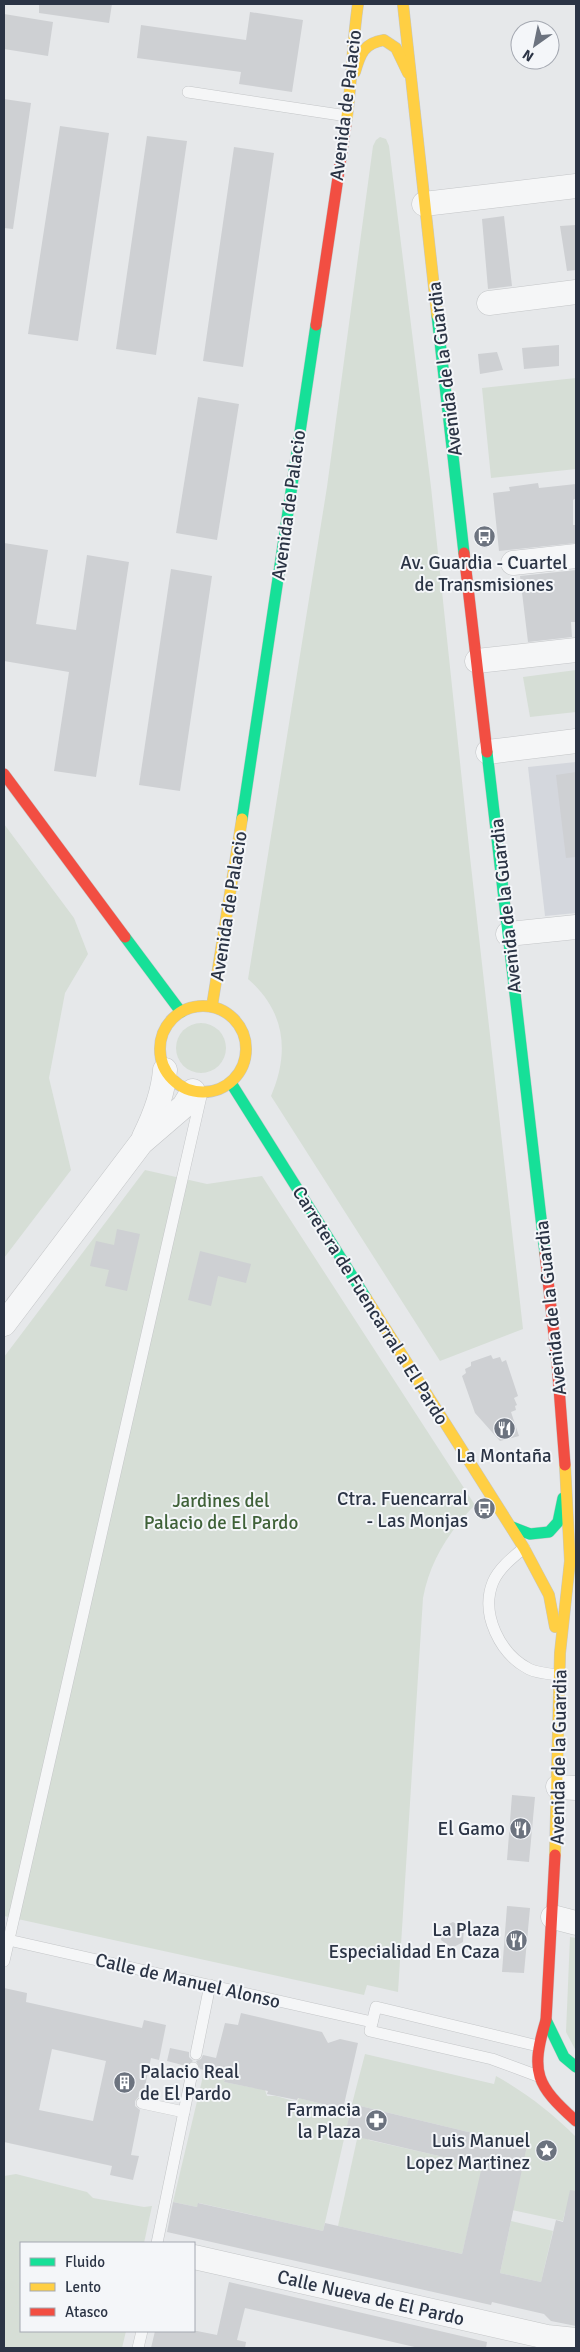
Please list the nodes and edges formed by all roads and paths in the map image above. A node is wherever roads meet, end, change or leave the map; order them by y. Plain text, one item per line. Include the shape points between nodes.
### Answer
1 (358, 4) edge
2 (403, 4) edge
3 (410, 77) junction
4 (352, 81) junction
5 (188, 92) dead end
6 (347, 116) junction
7 (576, 186) edge
8 (424, 204) junction
9 (576, 292) edge
10 (489, 303) dead end
11 (576, 556) edge
12 (513, 563) dead end
13 (576, 650) edge
14 (477, 662) junction
15 (576, 741) edge
16 (488, 752) junction
17 (4, 774) edge
18 (576, 927) edge
19 (508, 934) junction
20 (212, 1006) junction
21 (181, 1012) junction
22 (165, 1070) junction
23 (231, 1082) junction
24 (197, 1092) junction
25 (142, 1143) junction
26 (4, 1324) edge
27 (567, 1484) junction
28 (512, 1527) junction
29 (524, 1548) junction
30 (539, 1553) dead end
31 (562, 1567) edge
32 (549, 1595) junction
33 (560, 1652) junction
34 (559, 1675) junction
35 (567, 1788) edge
36 (553, 1918) junction
37 (576, 1923) edge
38 (7, 1939) edge
39 (4, 1961) edge
40 (210, 1985) junction
41 (546, 2020) junction
42 (372, 2022) junction
43 (538, 2046) junction
44 (196, 2054) dead end
45 (564, 2057) junction
46 (576, 2067) edge
47 (194, 2068) dead end
48 (538, 2076) junction
49 (142, 2102) dead end
50 (184, 2112) junction
51 (576, 2121) edge
52 (157, 2242) edge
53 (195, 2257) edge
54 (142, 2332) edge
55 (576, 2340) edge
56 (556, 2343) edge
57 (138, 2348) edge

1 - 4 street, Avenida de Palacio via 352,42
2 - 3 street, Avenida de la Guardia
3 - 4 street, Avenida de la Guardia via 396,48 384,40 371,41 362,49
3 - 8 street, Avenida de la Guardia
4 - 6 street, Avenida de Palacio
5 - 6 lane
6 - 20 street, Avenida de Palacio
7 - 8 street
8 - 14 street, Avenida de la Guardia
9 - 10 street
11 - 12 street
13 - 14 street
14 - 16 street, Avenida de la Guardia
15 - 16 street
16 - 19 street, Avenida de la Guardia
17 - 21 street
18 - 19 street
19 - 27 street, Avenida de la Guardia via 557,1362
20 - 21 street via 196,1006
20 - 23 street via 236,1021 244,1036 245,1060
21 - 22 street via 168,1023 161,1037 161,1058
22 - 24 street via 174,1081
22 - 25 street via 164,1087 156,1113
23 - 24 street via 222,1088
23 - 28 street, Carretera de Fuencarral a El Pardo
24 - 25 street
24 - 38 lane
25 - 26 street
27 - 28 street via 557,1524 550,1530 539,1535 525,1534
27 - 31 street, Avenida de la Guardia
28 - 29 street, Carretera de Fuencarral a El Pardo
29 - 30 street
29 - 32 street, Carretera de Fuencarral a El Pardo
29 - 34 lane via 493,1582 491,1620 502,1646 514,1658 529,1669
31 - 32 street
31 - 33 street, Avenida de la Guardia
32 - 33 street, Carretera de Fuencarral a El Pardo
33 - 34 street, Avenida de la Guardia
34 - 35 street, Avenida de la Guardia
35 - 36 street, Avenida de la Guardia
36 - 37 street
36 - 41 street, Avenida de la Guardia
38 - 39 lane
38 - 40 lane, Calle de Manuel Alonso
40 - 42 lane, Calle de Manuel Alonso
40 - 44 lane
41 - 43 street, Avenida de la Guardia
41 - 45 street
42 - 43 lane via 376,2007
42 - 48 lane via 370,2031 492,2059
43 - 45 street
43 - 48 street, Avenida de la Guardia
45 - 46 street
47 - 50 lane
48 - 51 street via 553,2100
49 - 50 lane
50 - 52 lane
53 - 56 street, Calle Nueva de El Pardo
54 - 57 lane
55 - 56 street, Calle Nueva de El Pardo

